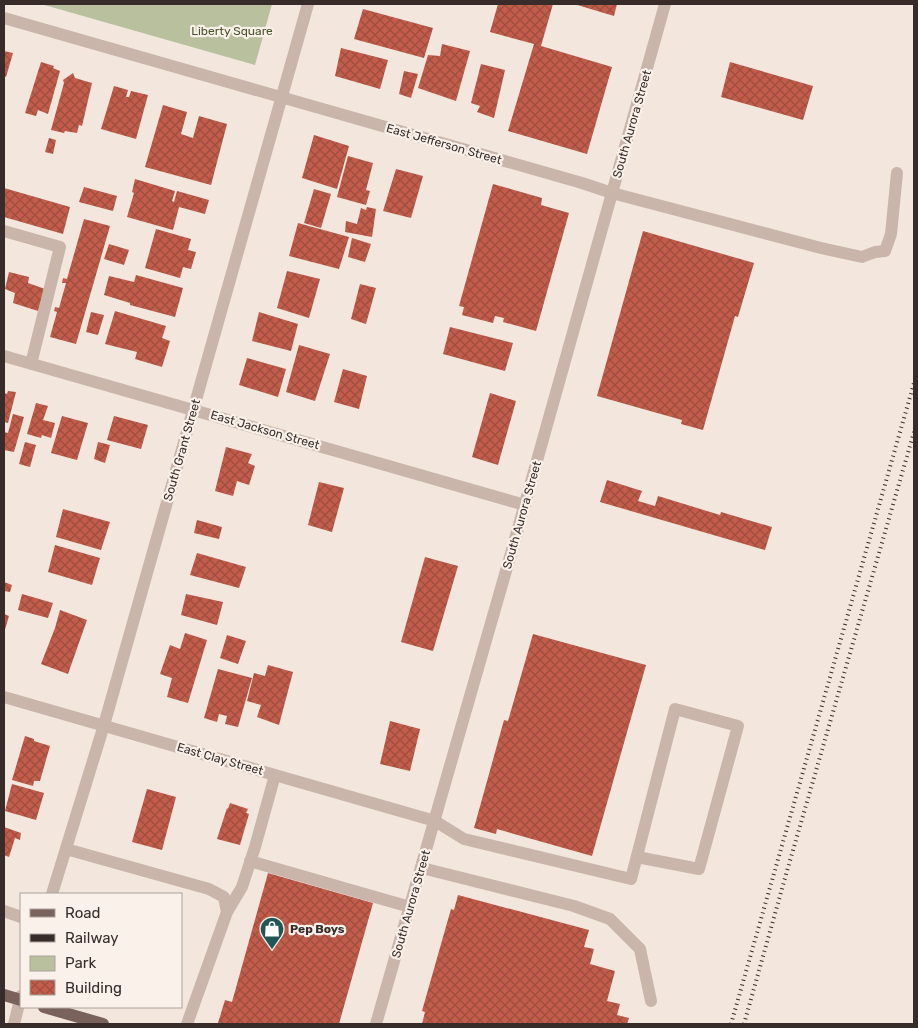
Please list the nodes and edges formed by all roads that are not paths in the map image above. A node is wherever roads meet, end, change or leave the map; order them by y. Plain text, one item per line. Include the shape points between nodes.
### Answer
1 (308, 4) edge
2 (665, 4) edge
3 (4, 18) edge
4 (282, 98) junction
5 (896, 173) dead end
6 (612, 193) junction
7 (4, 231) edge
8 (4, 356) edge
9 (31, 364) junction
10 (194, 410) junction
11 (526, 504) junction
12 (4, 697) edge
13 (104, 725) junction
14 (275, 775) junction
15 (435, 821) junction
16 (66, 848) junction
17 (637, 857) junction
18 (250, 861) junction
19 (422, 868) junction
20 (52, 893) edge
21 (410, 907) junction
22 (4, 911) edge
23 (226, 912) junction
24 (20, 917) edge
25 (4, 995) edge
26 (20, 999) edge
27 (651, 1001) dead end
28 (20, 1003) edge
29 (47, 1008) edge
30 (14, 1024) edge
31 (103, 1024) edge
32 (187, 1024) edge
33 (376, 1024) edge

1 - 4 street, South Grant Street
2 - 6 street, South Aurora Street
3 - 4 street, East Jefferson Street
4 - 6 street, East Jefferson Street
4 - 10 street, South Grant Street
5 - 6 street, East Jefferson Street via 891,234 885,251 862,257
6 - 11 street, South Aurora Street
7 - 9 street via 60,247
8 - 9 street, East Jackson Street
9 - 10 street, East Jackson Street
10 - 11 street, East Jackson Street
10 - 13 street, South Grant Street
11 - 15 street, South Aurora Street
12 - 13 street, East Clay Street
13 - 14 street, East Clay Street
13 - 16 street, South Grant Street
14 - 15 street, East Clay Street
14 - 18 street
15 - 17 street, East Clay Street via 464,838 631,879
15 - 19 street, South Aurora Street
16 - 20 street, South Grant Street
16 - 23 street via 209,889 224,897
17 - 17 street via 675,709 738,726 699,870
18 - 21 street
18 - 23 street via 242,887
19 - 21 street, South Aurora Street
19 - 27 street via 574,906 610,919 640,949
21 - 33 street, South Aurora Street
22 - 24 street
23 - 32 street
25 - 26 main road
28 - 30 street
29 - 31 main road

